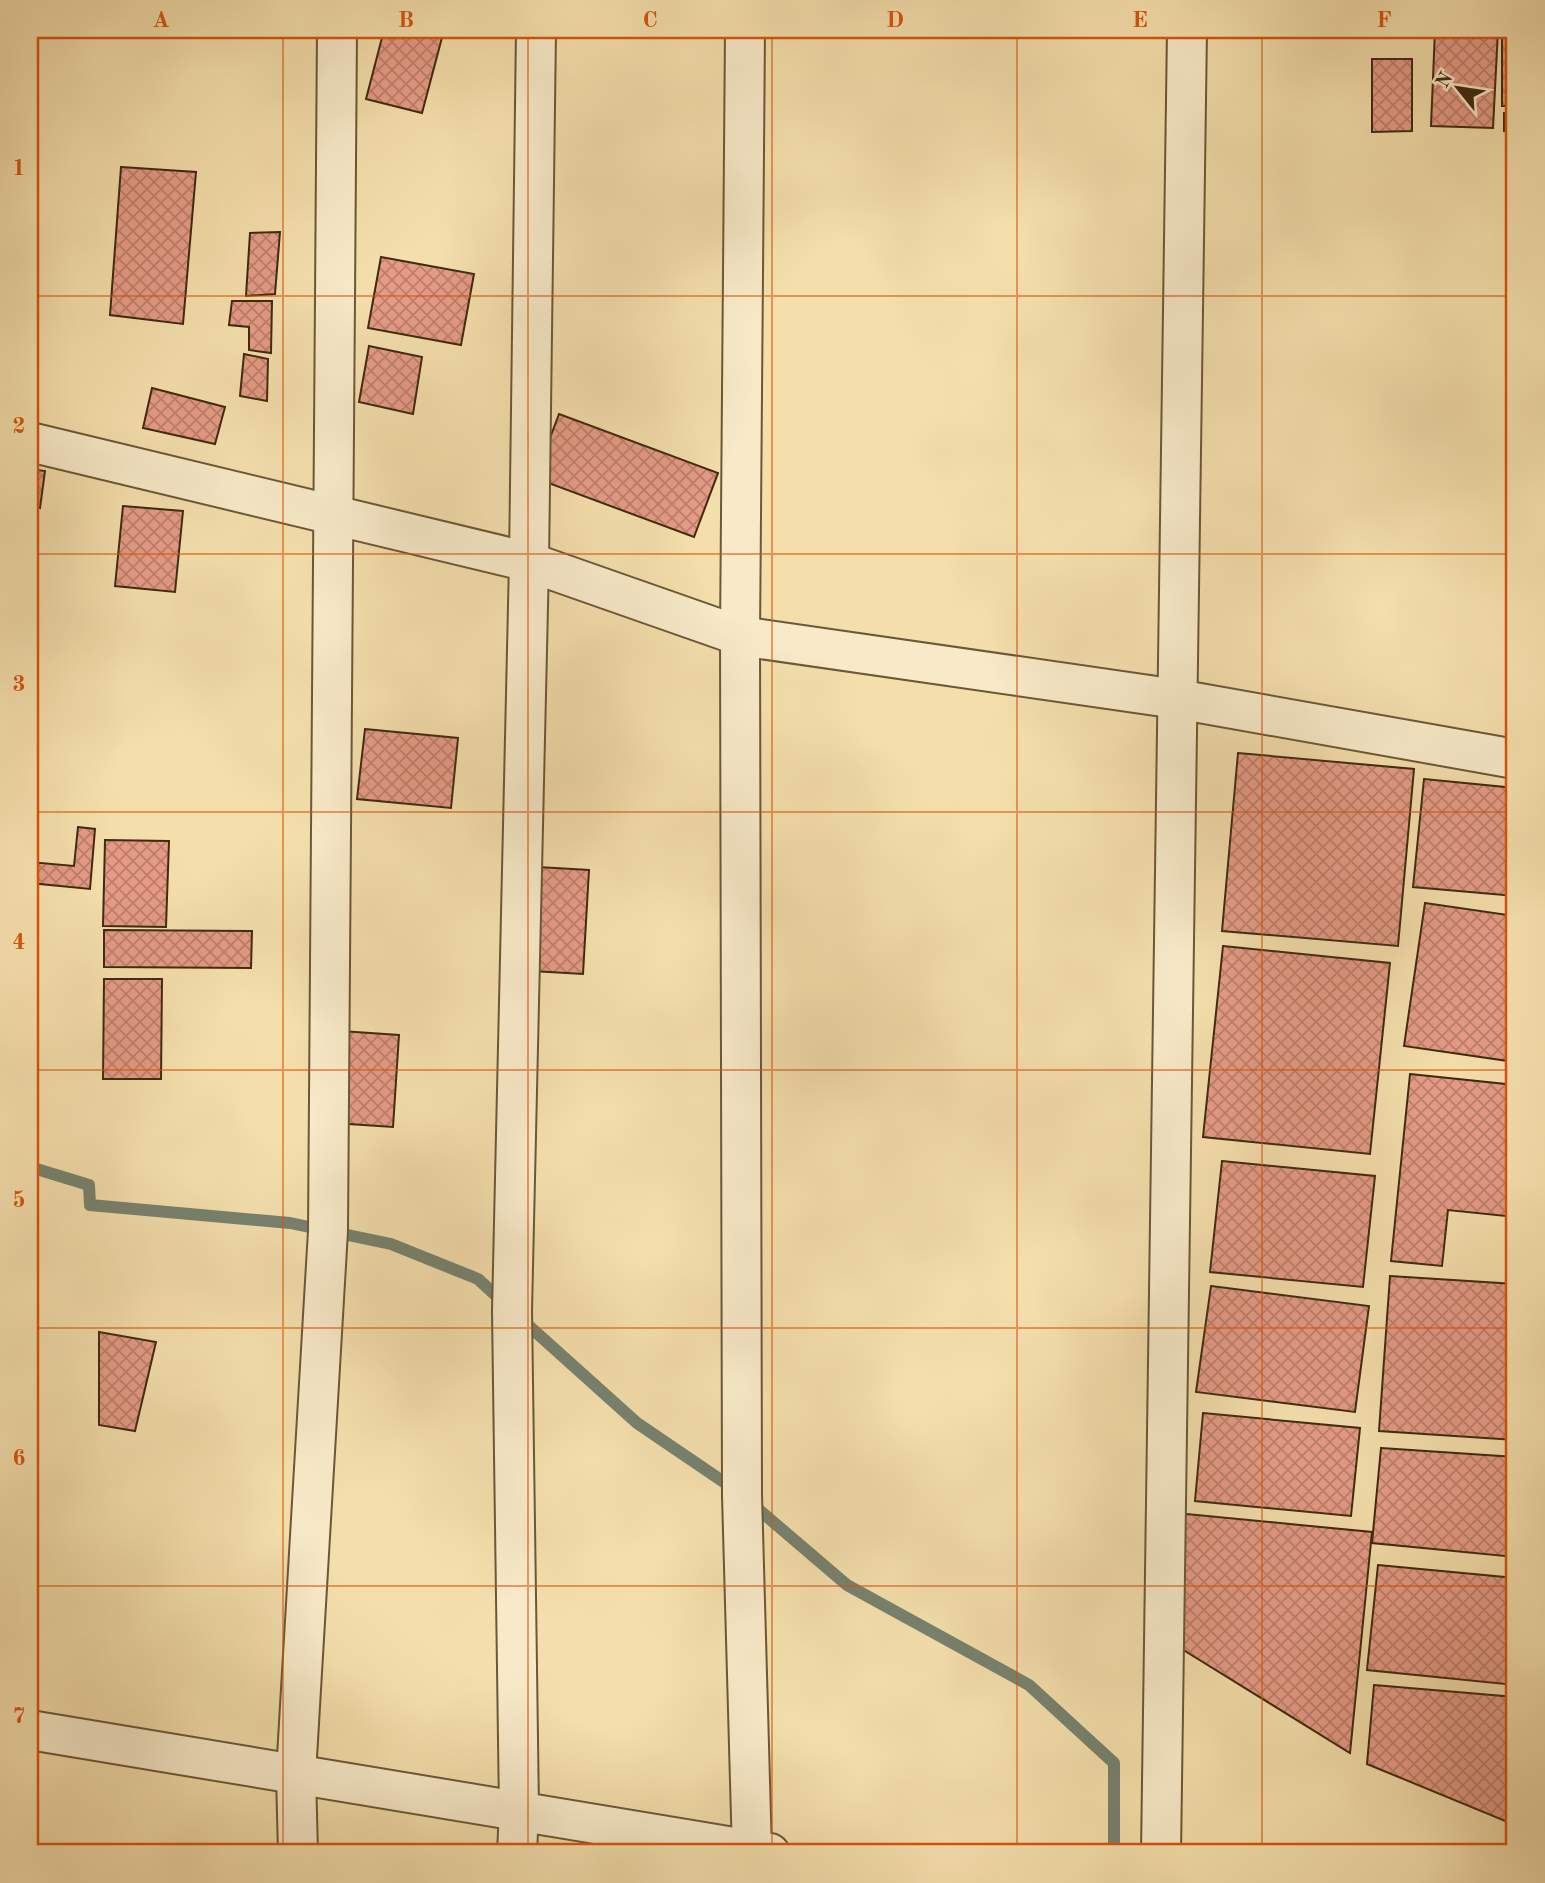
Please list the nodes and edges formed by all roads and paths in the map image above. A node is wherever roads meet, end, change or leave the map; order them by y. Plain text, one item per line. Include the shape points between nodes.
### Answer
1 (337, 30) edge
2 (536, 30) edge
3 (745, 30) edge
4 (1187, 30) edge
5 (30, 442) edge
6 (334, 516) junction
7 (529, 562) junction
8 (740, 636) junction
9 (1177, 699) junction
10 (1515, 759) edge
11 (30, 1730) edge
12 (296, 1774) junction
13 (519, 1810) junction
14 (758, 1852) edge
15 (299, 1853) edge
16 (517, 1853) edge
17 (1161, 1853) edge

1 - 6 street
2 - 7 street
3 - 8 street
4 - 9 street
5 - 6 street
6 - 7 street
6 - 12 street via 328,1231
7 - 8 street
7 - 13 street via 512,1311
8 - 9 street
8 - 14 street via 742,1495
9 - 10 street
9 - 17 street
11 - 12 street
12 - 13 street
12 - 15 street
13 - 14 street
13 - 16 street

